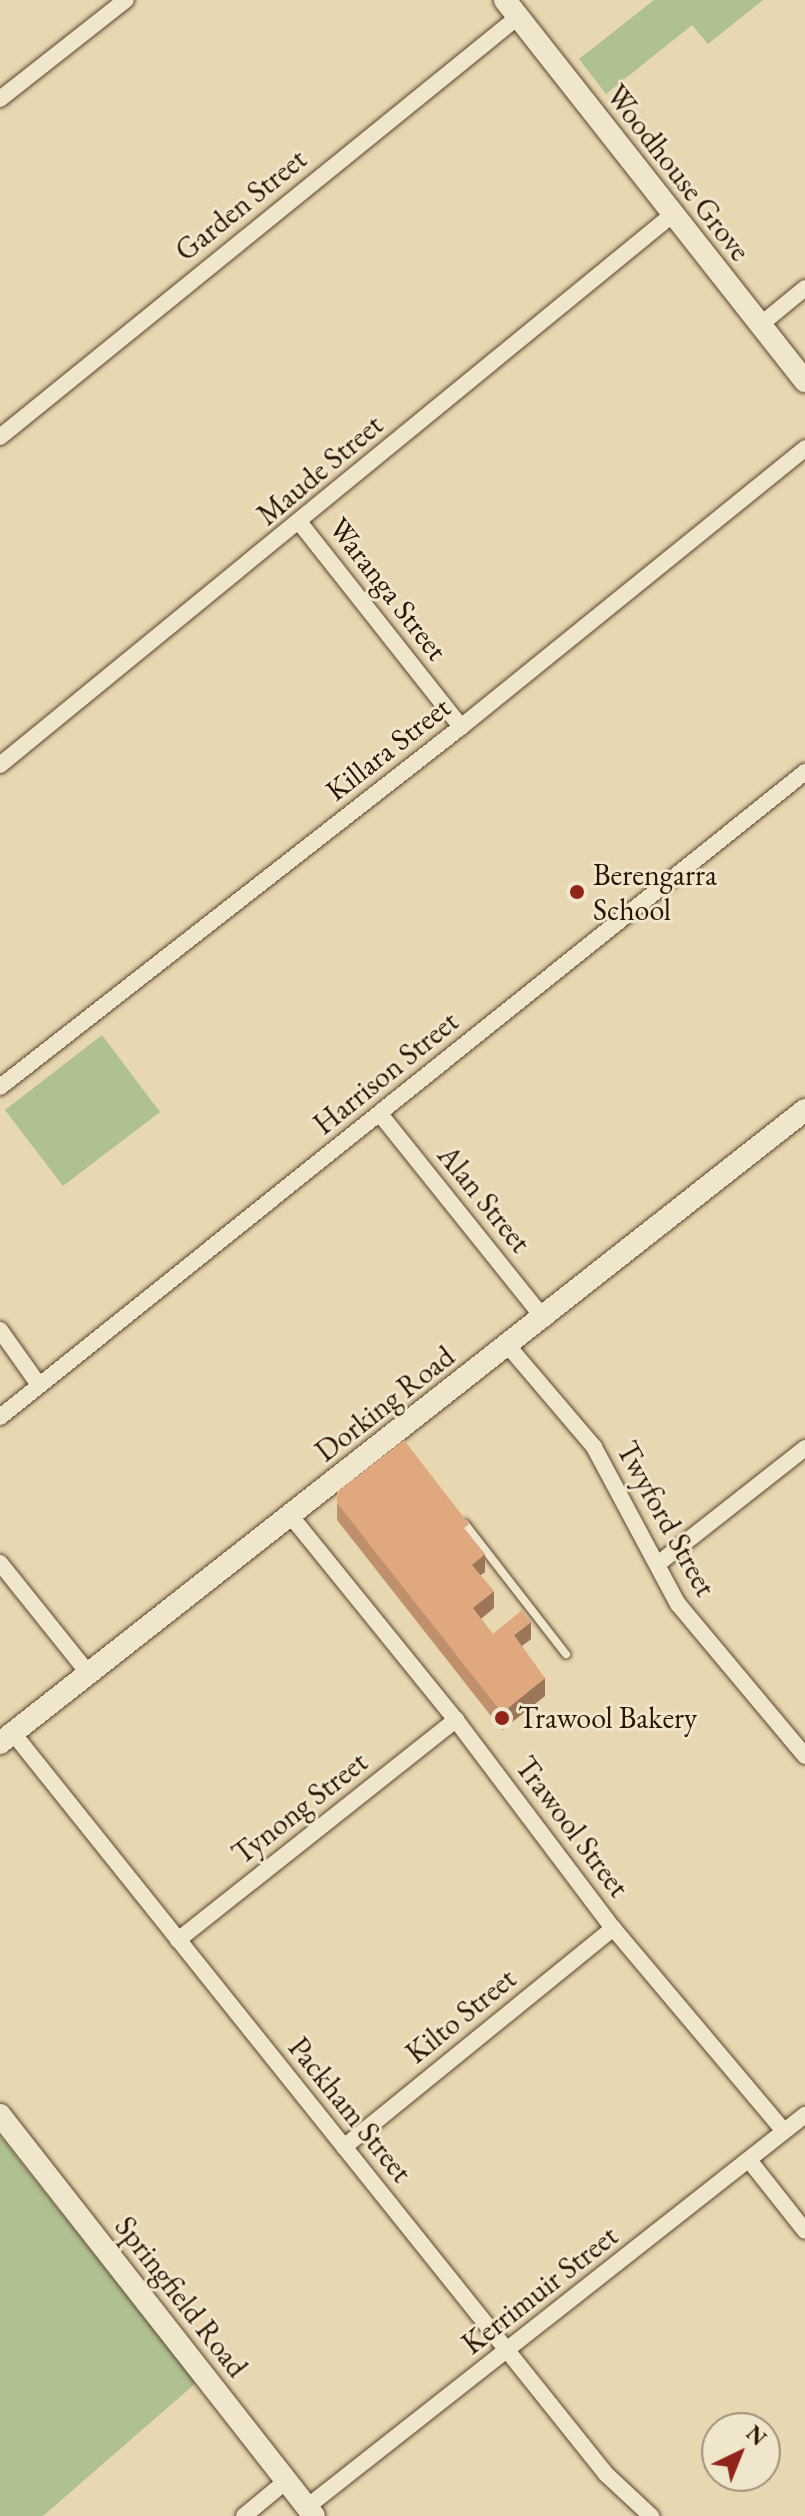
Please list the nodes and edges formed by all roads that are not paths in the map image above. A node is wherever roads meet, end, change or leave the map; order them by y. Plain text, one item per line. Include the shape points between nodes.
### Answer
1 (126, 0) edge
2 (512, 9) edge
3 (0, 99) edge
4 (672, 215) junction
5 (805, 288) edge
6 (760, 325) junction
7 (805, 381) edge
8 (0, 437) edge
9 (805, 448) edge
10 (300, 523) junction
11 (461, 727) junction
12 (0, 765) edge
13 (805, 772) edge
14 (0, 1087) edge
15 (805, 1110) edge
16 (380, 1114) junction
17 (544, 1319) junction
18 (0, 1330) edge
19 (509, 1347) junction
20 (39, 1385) junction
21 (0, 1417) edge
22 (805, 1448) edge
23 (290, 1515) junction
24 (461, 1520) edge
25 (0, 1563) edge
26 (659, 1563) junction
27 (566, 1654) dead end
28 (89, 1674) junction
29 (456, 1720) junction
30 (7, 1738) edge
31 (805, 1756) edge
32 (613, 1928) junction
33 (178, 1940) junction
34 (0, 2115) edge
35 (805, 2115) edge
36 (784, 2131) junction
37 (344, 2147) junction
38 (749, 2160) junction
39 (805, 2231) edge
40 (507, 2352) junction
41 (286, 2481) junction
42 (311, 2512) edge
43 (244, 2516) edge
44 (651, 2516) edge

1 - 3 street
2 - 4 street, Woodhouse Grove
2 - 8 street, Garden Street
4 - 6 street, Woodhouse Grove
4 - 10 street, Maude Street
5 - 6 street
6 - 7 street, Woodhouse Grove
9 - 11 street, Killara Street
10 - 11 street, Waranga Street
10 - 12 street, Maude Street
11 - 14 street, Killara Street
13 - 16 street, Harrison Street
15 - 17 street, Dorking Road
16 - 17 street, Alan Street
16 - 20 street, Harrison Street
17 - 19 street, Dorking Road
18 - 20 street
19 - 23 street, Dorking Road via 400,1441
19 - 26 street, Twyford Street via 594,1447
20 - 21 street, Harrison Street
22 - 26 street
23 - 28 street, Dorking Road
23 - 29 street, Trawool Street
24 - 27 lane
25 - 28 street
26 - 31 street, Twyford Street via 678,1604
28 - 30 street, Dorking Road
29 - 32 street, Trawool Street
29 - 33 street, Tynong Street
30 - 33 street, Packham Street
32 - 36 street, Trawool Street
32 - 37 street, Kilto Street
33 - 37 street, Packham Street
34 - 41 street, Springfield Road
35 - 36 street, Kerrimuir Street
36 - 38 street, Kerrimuir Street
37 - 40 street, Packham Street
38 - 39 street
38 - 40 street, Kerrimuir Street
40 - 42 street, Kerrimuir Street
40 - 44 street, Packham Street via 606,2474
41 - 42 street, Springfield Road
41 - 43 street

